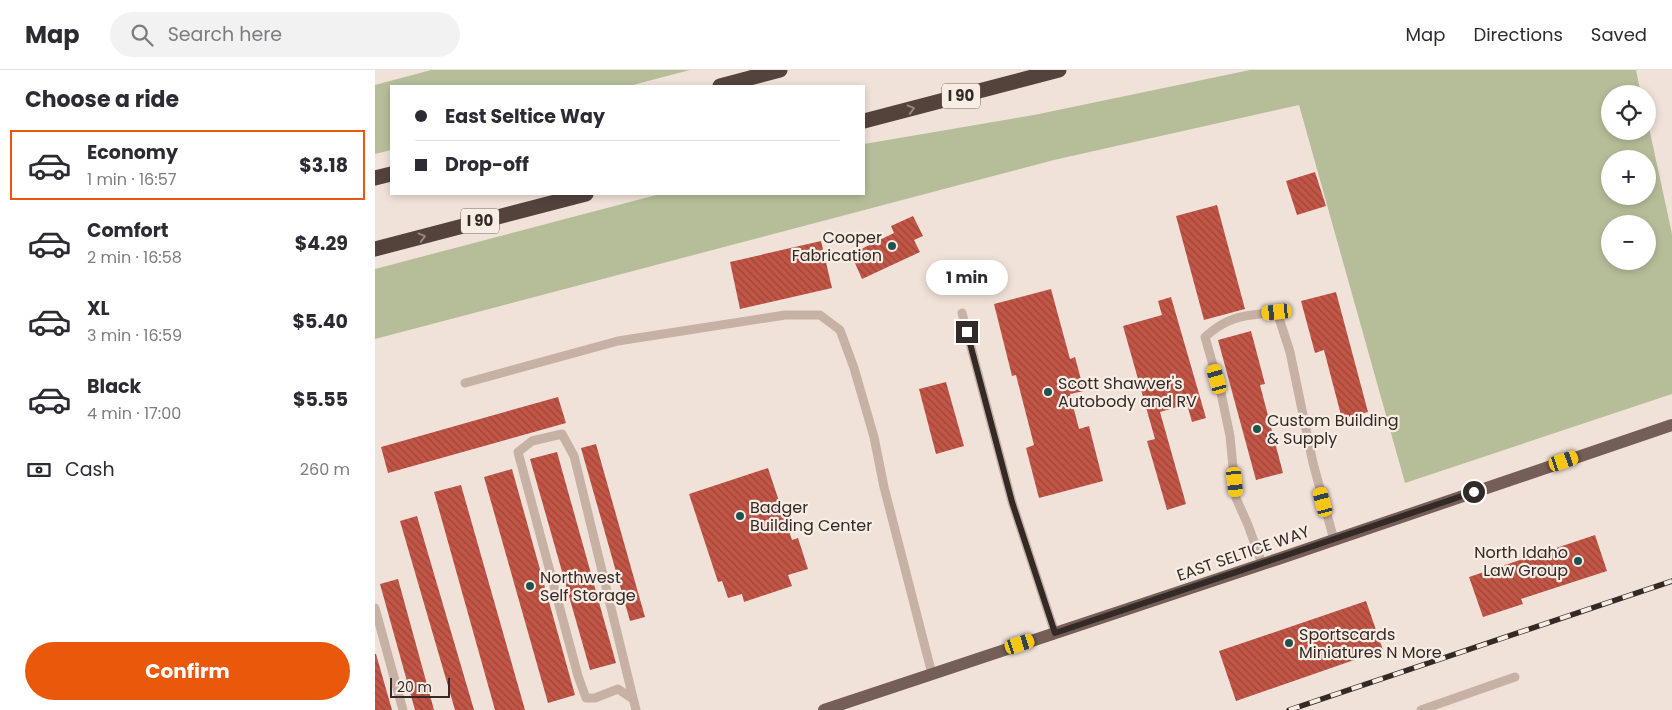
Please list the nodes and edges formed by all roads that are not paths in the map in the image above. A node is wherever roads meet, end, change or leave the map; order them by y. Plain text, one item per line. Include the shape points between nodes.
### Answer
1 (780, 70) edge
2 (1059, 70) edge
3 (724, 85) edge
4 (865, 121) edge
5 (390, 174) edge
6 (375, 178) edge
7 (582, 195) edge
8 (376, 246) edge
9 (962, 313) dead end
10 (465, 383) dead end
11 (1672, 425) edge
12 (1334, 540) junction
13 (1262, 564) junction
14 (375, 608) edge
15 (1055, 633) junction
16 (932, 674) junction
17 (1515, 676) dead end
18 (633, 699) junction
19 (403, 710) edge
20 (637, 710) edge
21 (824, 710) edge
22 (1421, 710) edge

1 - 3 highway
4 -> 2 highway, I 90
5 - 6 highway
8 -> 7 highway, I 90
9 - 15 lane via 1012,502
10 - 16 lane via 618,340 785,315 820,315 840,330 853,368 874,437
11 - 12 main road, EAST SELTICE WAY
12 - 13 main road, EAST SELTICE WAY
12 - 13 lane via 1313,463 1290,352 1277,312 1237,316 1218,325 1205,337 1230,436 1236,498
13 - 15 main road, EAST SELTICE WAY
14 - 19 lane
15 - 16 main road, EAST SELTICE WAY
16 - 21 main road, EAST SELTICE WAY
17 - 22 lane
18 - 18 lane via 618,689 586,698 519,452 532,441 562,434 574,456
18 - 20 lane

